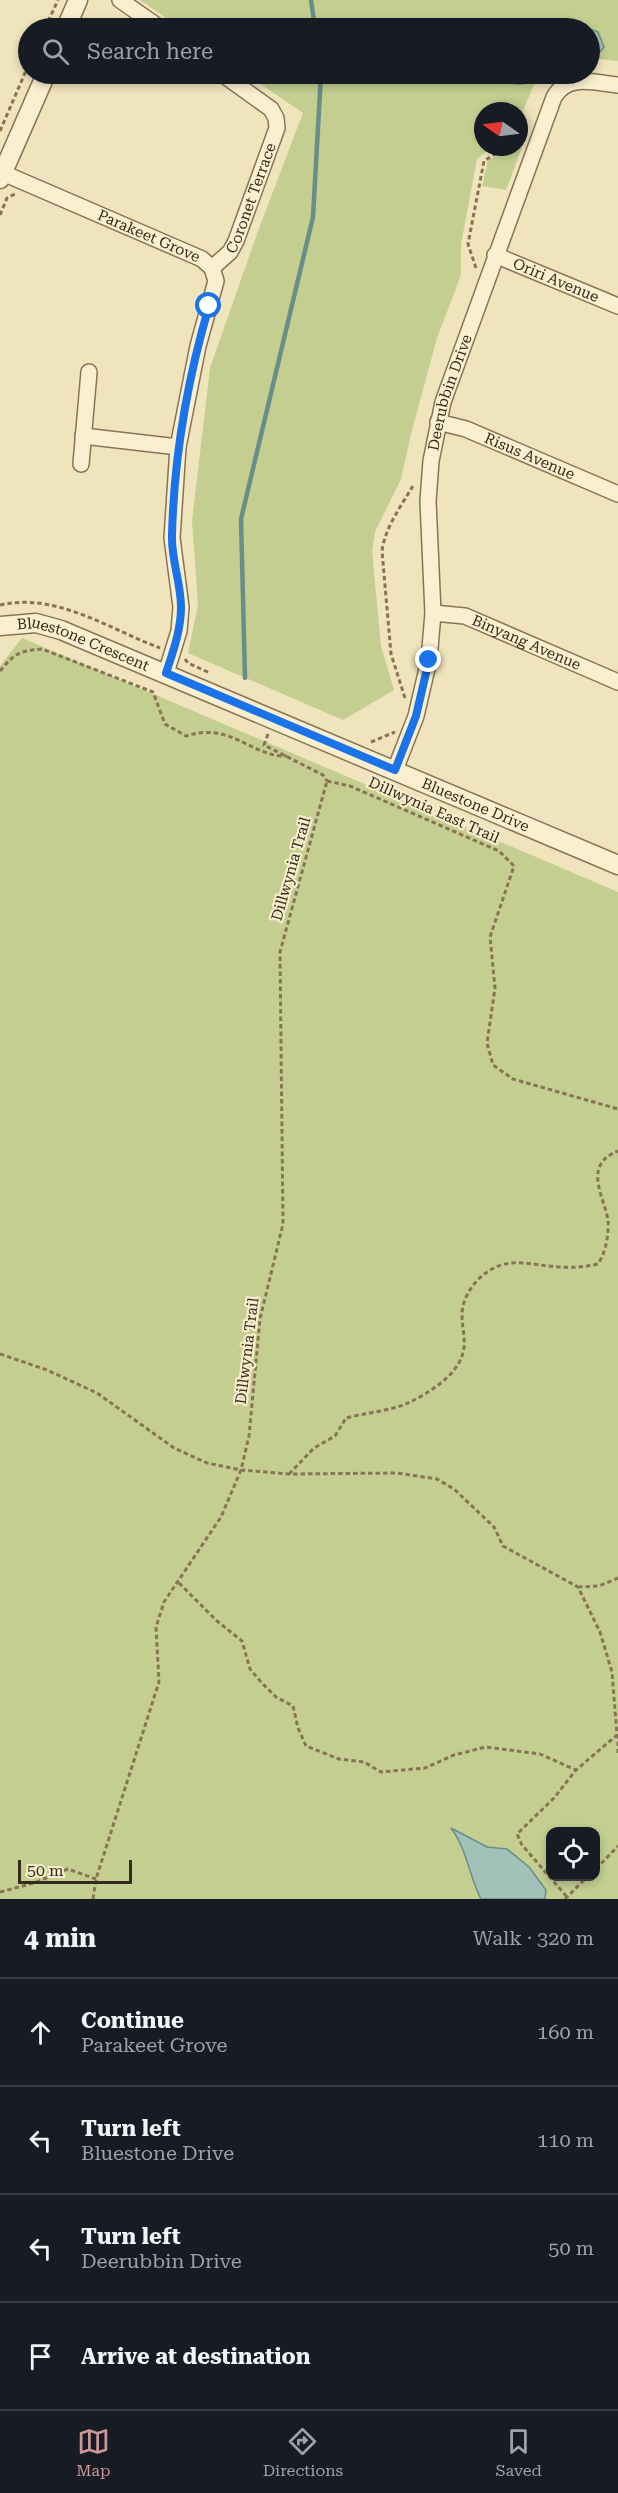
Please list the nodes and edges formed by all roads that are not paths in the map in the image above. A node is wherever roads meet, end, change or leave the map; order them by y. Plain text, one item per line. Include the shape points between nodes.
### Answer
1 (78, 0) edge
2 (120, 0) edge
3 (70, 18) edge
4 (146, 18) edge
5 (600, 83) edge
6 (42, 84) edge
7 (236, 84) edge
8 (565, 84) edge
9 (618, 85) edge
10 (1, 176) edge
11 (495, 255) junction
12 (212, 268) junction
13 (618, 306) edge
14 (89, 372) dead end
15 (438, 422) junction
16 (83, 436) junction
17 (178, 447) junction
18 (81, 464) dead end
19 (618, 494) edge
20 (433, 613) junction
21 (0, 626) edge
22 (166, 673) junction
23 (618, 682) edge
24 (395, 770) junction
25 (618, 866) edge

1 - 3 street
2 - 4 street
5 - 9 street, Deerubbin Drive
6 - 10 street
7 - 12 street, Coronet Terrace via 271,109 276,128 236,241
8 - 11 street, Deerubbin Drive via 558,91
10 - 12 street, Parakeet Grove via 202,259
11 - 13 street, Oriri Avenue
11 - 15 street, Deerubbin Drive via 447,386
12 - 17 street, Parakeet Grove via 215,288 198,346
14 - 16 street
15 - 19 street, Risus Avenue via 466,429
15 - 20 street, Deerubbin Drive via 428,501
16 - 17 street
16 - 18 street
17 - 22 street, Parakeet Grove via 172,538 181,607 179,632
20 - 23 street, Binyang Avenue via 465,616
20 - 24 street, Deerubbin Drive via 423,689
21 - 22 street, Bluestone Crescent via 36,623
22 - 24 street, Bluestone Drive
24 - 25 street, Bluestone Drive

